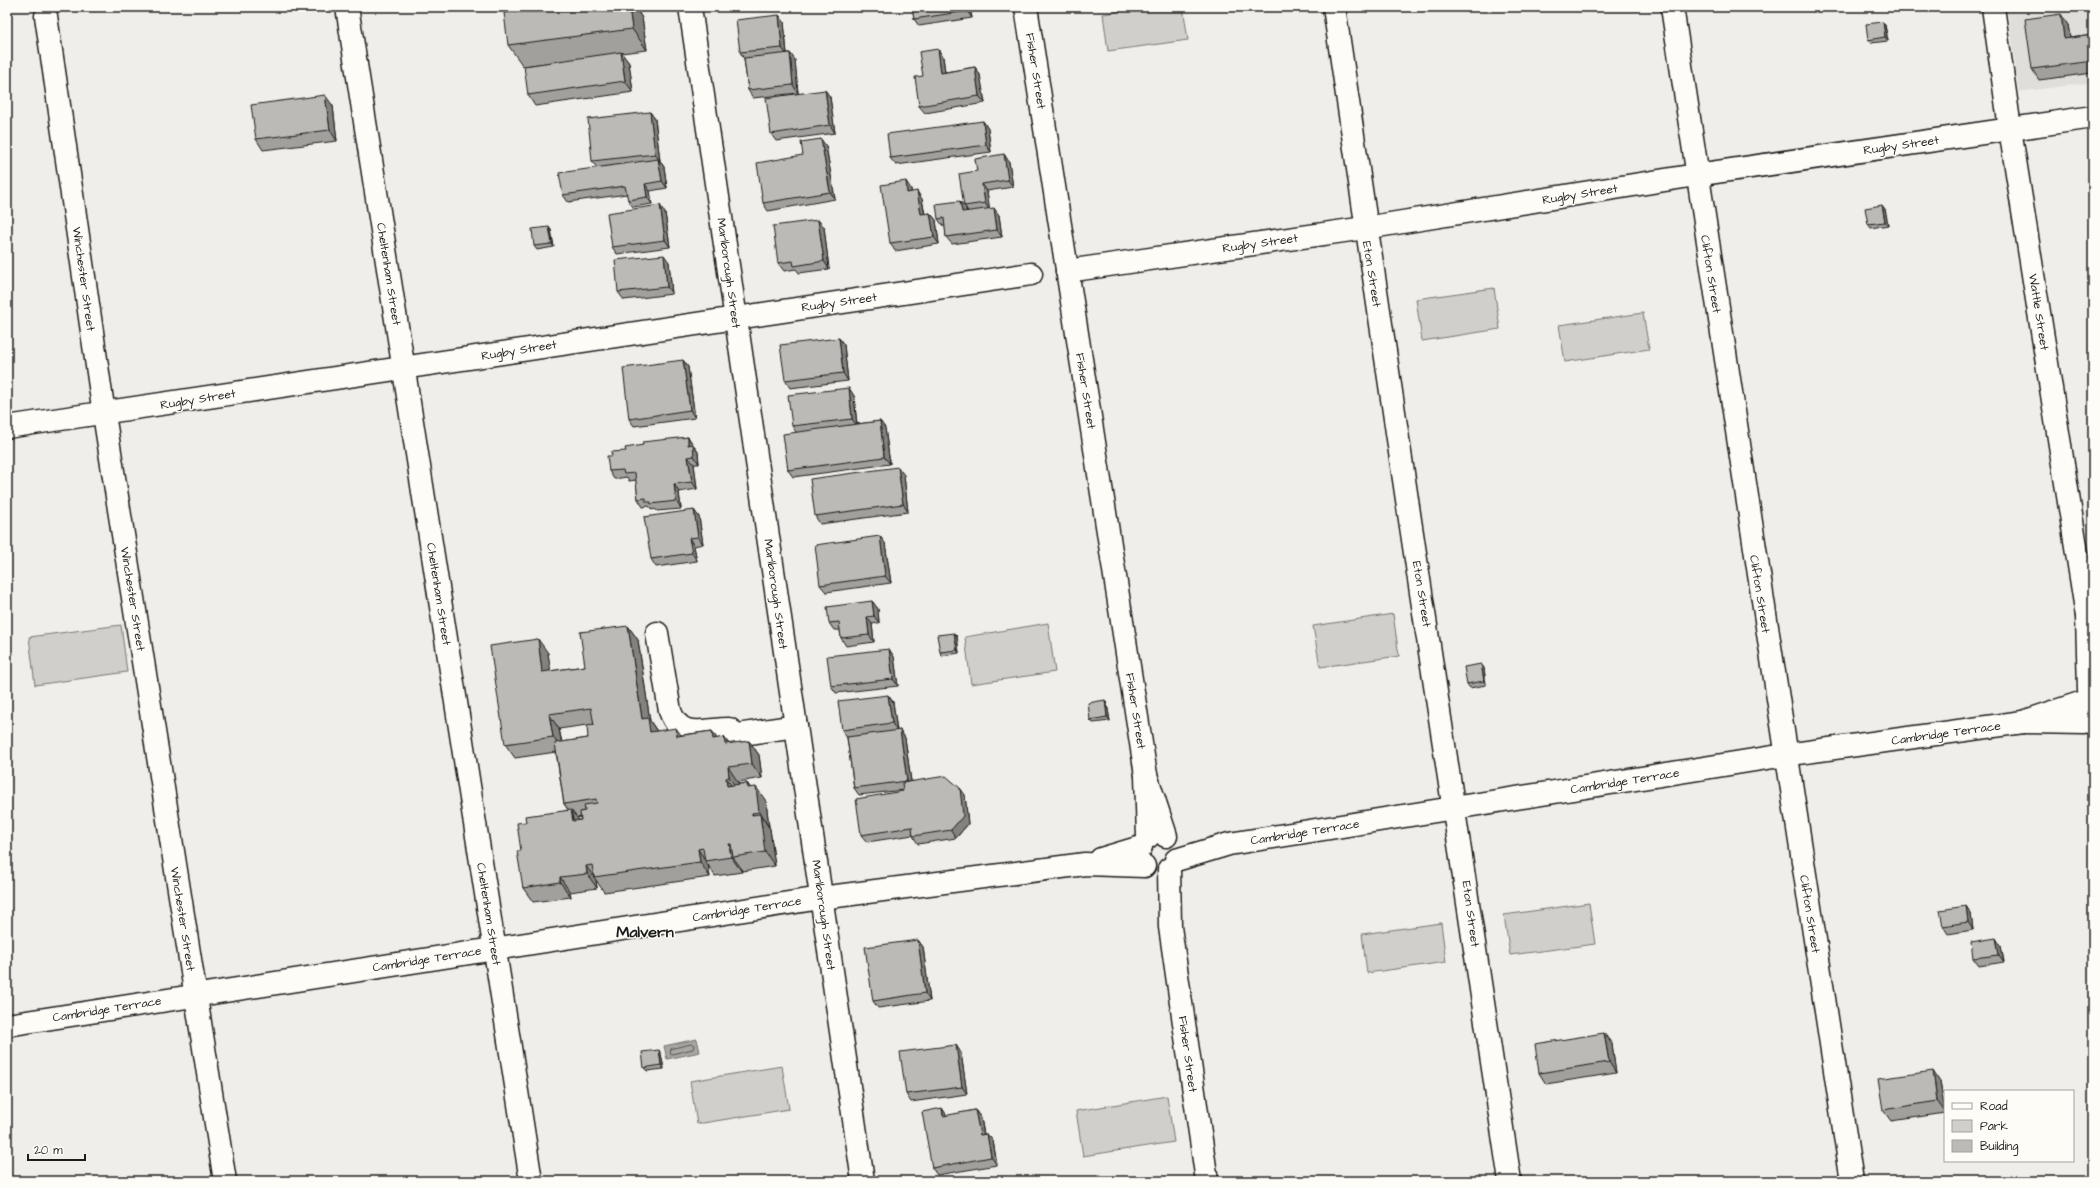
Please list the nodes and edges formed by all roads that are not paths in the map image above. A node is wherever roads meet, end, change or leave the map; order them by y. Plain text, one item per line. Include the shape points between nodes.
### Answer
1 (347, 7) edge
2 (690, 7) edge
3 (1026, 7) edge
4 (1334, 7) edge
5 (1672, 7) edge
6 (1993, 7) edge
7 (46, 16) dead end
8 (2093, 117) edge
9 (2010, 129) junction
10 (1696, 175) junction
11 (1365, 228) junction
12 (1067, 271) junction
13 (1031, 274) dead end
14 (736, 317) junction
15 (403, 367) junction
16 (104, 414) junction
17 (7, 427) edge
18 (2086, 616) junction
19 (657, 633) dead end
20 (2093, 639) edge
21 (2088, 707) edge
22 (796, 726) junction
23 (1785, 755) junction
24 (1455, 809) junction
25 (1159, 854) junction
26 (821, 898) junction
27 (495, 949) junction
28 (195, 996) junction
29 (7, 1025) edge
30 (226, 1181) edge
31 (531, 1181) edge
32 (863, 1181) edge
33 (1207, 1181) edge
34 (1510, 1181) edge
35 (1852, 1181) edge

1 - 15 street, Cheltenham Street
2 - 14 street, Marlborough Street
3 - 12 street, Fisher Street
4 - 11 street, Eton Street
5 - 10 street, Clifton Street
6 - 9 street, Wattle Street
7 - 16 street, Winchester Street
8 - 9 street, Rugby Street
9 - 10 street, Rugby Street
9 - 18 street, Wattle Street
10 - 11 street, Rugby Street
10 - 23 street, Clifton Street
11 - 12 street, Rugby Street
11 - 24 street, Eton Street
12 - 25 street, Fisher Street
13 - 14 street, Rugby Street
14 - 15 street, Rugby Street
14 - 22 street, Marlborough Street
15 - 16 street, Rugby Street
15 - 27 street, Cheltenham Street
16 - 17 street, Rugby Street
16 - 28 street, Winchester Street
18 - 20 street, Wattle Street
18 - 21 street, Wattle Street
19 - 22 street via 670,711 673,721 680,729 689,732 729,729 737,735
21 - 23 street, Cambridge Terrace via 2023,722
22 - 26 street, Marlborough Street
23 - 24 street, Cambridge Terrace
23 - 35 street, Clifton Street
24 - 25 street, Cambridge Terrace
24 - 34 street, Eton Street
25 - 26 street, Cambridge Terrace
25 - 33 street, Fisher Street
26 - 27 street, Cambridge Terrace
26 - 32 street, Marlborough Street
27 - 28 street, Cambridge Terrace
27 - 31 street, Cheltenham Street
28 - 29 street, Cambridge Terrace
28 - 30 street, Winchester Street

